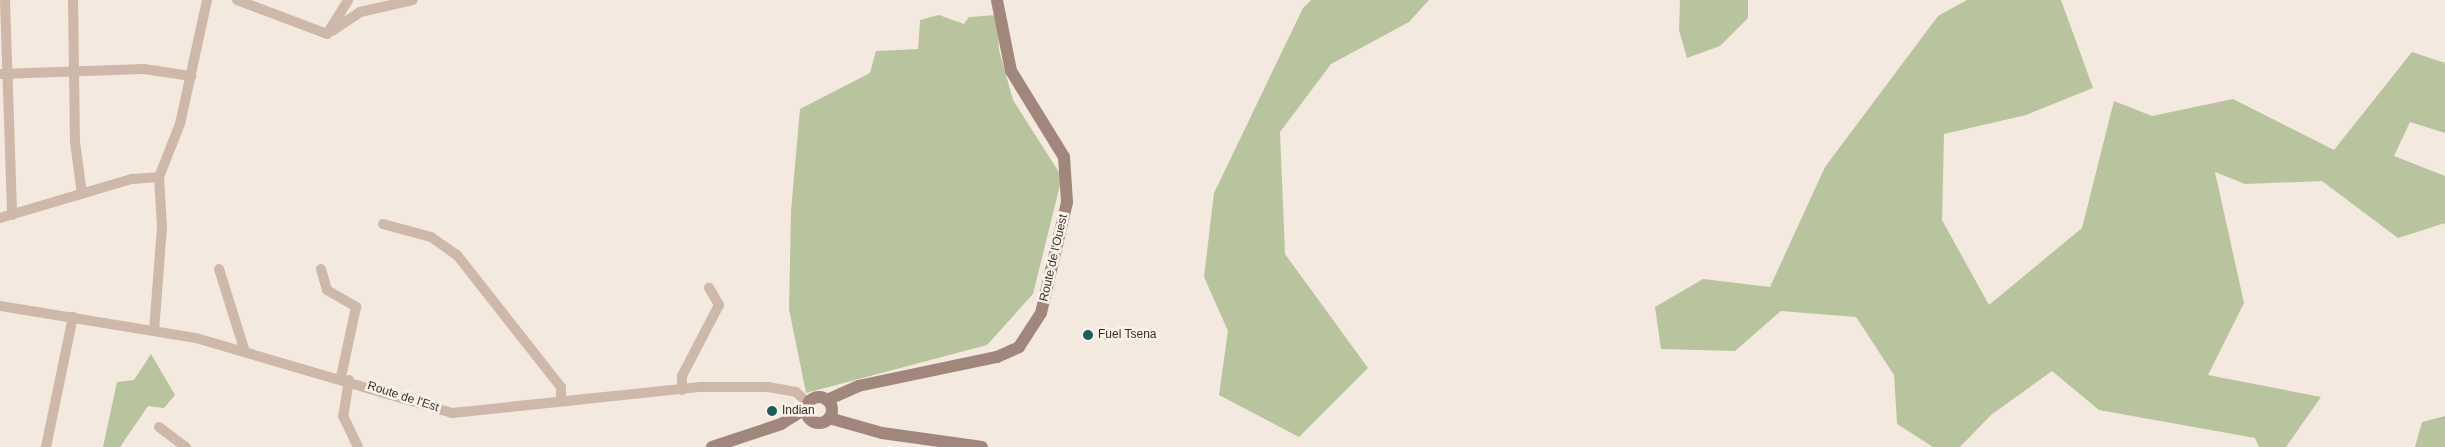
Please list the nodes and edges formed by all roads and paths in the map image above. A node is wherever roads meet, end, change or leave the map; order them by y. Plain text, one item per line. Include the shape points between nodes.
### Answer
1 (5, 0) edge
2 (73, 0) edge
3 (206, 0) edge
4 (237, 0) edge
5 (348, 0) edge
6 (413, 0) edge
7 (997, 0) edge
8 (327, 34) junction
9 (74, 71) junction
10 (4, 74) edge
11 (191, 76) junction
12 (159, 177) junction
13 (82, 194) junction
14 (12, 215) junction
15 (0, 218) edge
16 (382, 224) dead end
17 (219, 269) dead end
18 (321, 269) dead end
19 (710, 288) dead end
20 (0, 306) edge
21 (74, 317) junction
22 (154, 330) junction
23 (246, 352) junction
24 (345, 378) junction
25 (682, 390) junction
26 (579, 401) junction
27 (807, 406) junction
28 (830, 409) junction
29 (794, 418) junction
30 (814, 422) junction
31 (159, 426) dead end
32 (46, 447) edge
33 (186, 447) edge
34 (358, 447) edge
35 (712, 447) edge
36 (982, 447) edge

1 - 10 street
2 - 9 street
3 - 11 street
4 - 8 street
5 - 8 street
6 - 8 street via 360,12
7 - 28 main road, Route de l'Ouest via 1011,71 1064,157 1067,202 1041,313 1020,347 997,357 846,391
9 - 10 street
9 - 11 street via 144,69
9 - 13 street via 75,142
10 - 14 street
11 - 12 street via 172,154
12 - 13 street via 132,179
12 - 22 street via 162,227
13 - 14 street
14 - 15 street
16 - 26 street via 431,237 457,255 561,387 561,401
17 - 23 street
18 - 24 street via 326,290 356,307
19 - 25 street via 718,305 682,376
20 - 21 street, Route de l'Est
21 - 22 street, Route de l'Est
21 - 32 street
22 - 23 street, Route de l'Est
23 - 24 street, Route de l'Est
24 - 26 street, Route de l'Est via 452,413
24 - 34 street via 343,416
25 - 26 street, Route de l'Est
25 - 27 street, Route de l'Est via 768,387 796,392
27 - 28 main road via 817,397
27 - 29 main road
27 - 30 main road
28 - 30 main road
28 - 36 main road via 882,433
29 - 30 main road
29 - 35 main road
31 - 33 street

